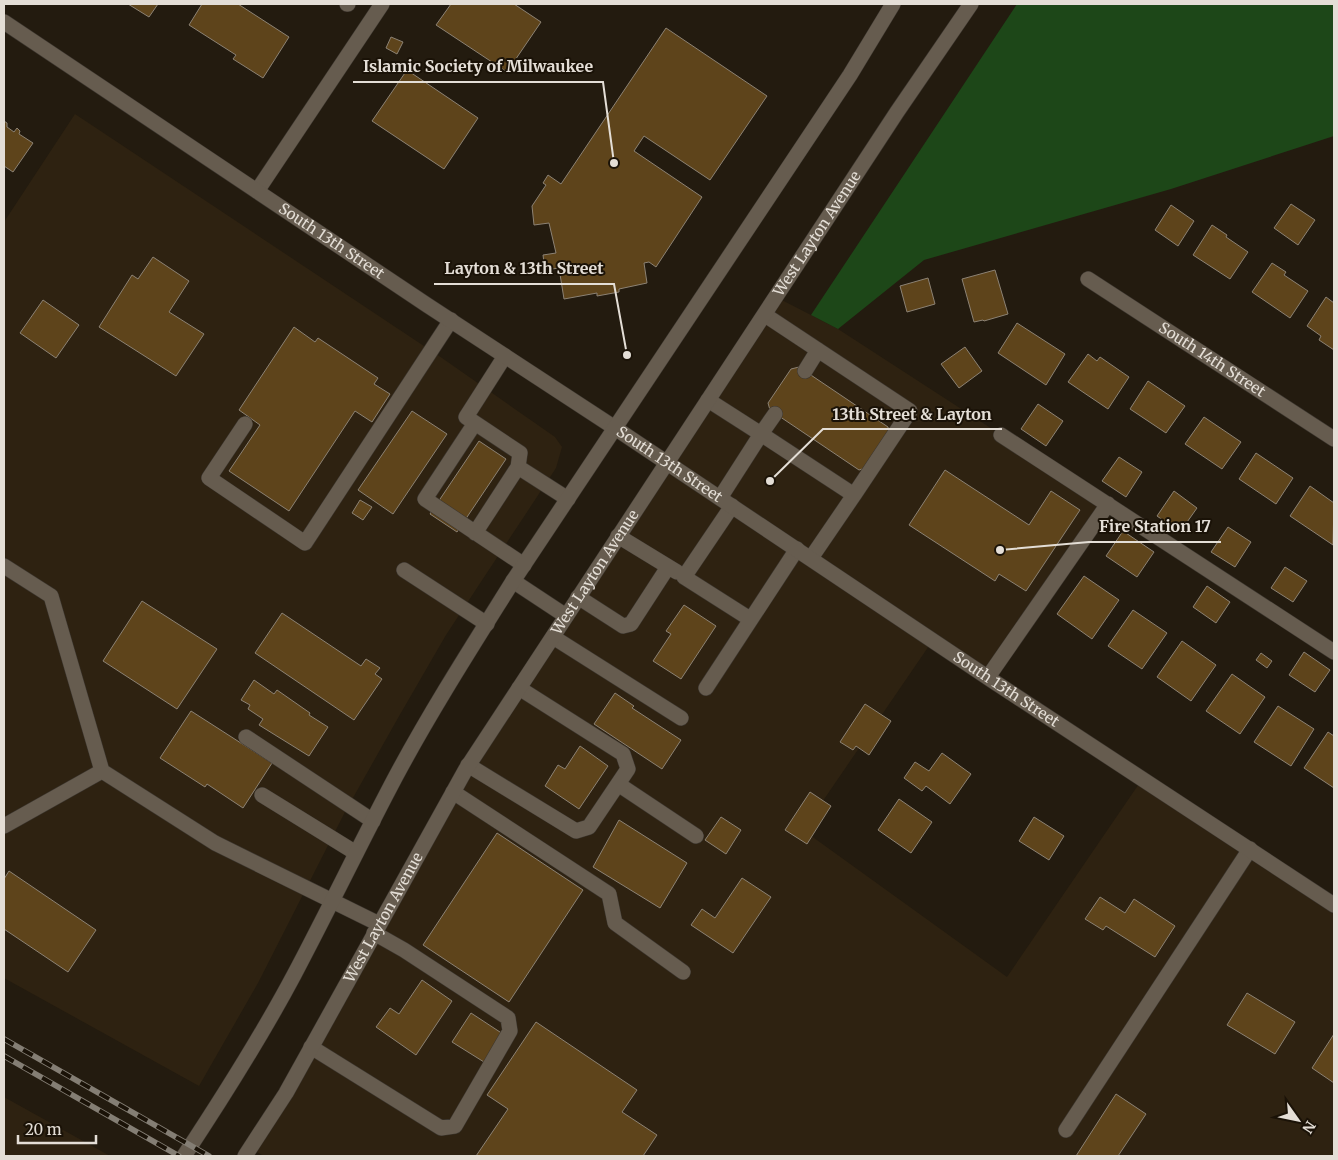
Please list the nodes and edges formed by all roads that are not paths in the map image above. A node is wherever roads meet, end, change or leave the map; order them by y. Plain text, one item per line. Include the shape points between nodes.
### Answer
1 (382, 4) edge
2 (893, 4) edge
3 (971, 4) edge
4 (4, 22) edge
5 (257, 191) junction
6 (1088, 279) dead end
7 (764, 315) junction
8 (451, 320) junction
9 (818, 350) junction
10 (506, 356) junction
11 (805, 371) dead end
12 (708, 400) junction
13 (775, 414) dead end
14 (475, 423) junction
15 (245, 424) dead end
16 (615, 428) junction
17 (761, 434) junction
18 (1002, 435) dead end
19 (1334, 439) edge
20 (666, 462) junction
21 (518, 466) junction
22 (854, 495) junction
23 (568, 499) junction
24 (726, 502) junction
25 (1108, 504) junction
26 (475, 533) junction
27 (618, 536) junction
28 (797, 549) junction
29 (811, 558) junction
30 (524, 565) junction
31 (4, 566) edge
32 (668, 567) junction
33 (404, 570) dead end
34 (684, 577) junction
35 (513, 581) junction
36 (578, 597) junction
37 (566, 616) junction
38 (750, 619) junction
39 (486, 624) junction
40 (553, 637) junction
41 (1334, 652) edge
42 (988, 677) junction
43 (519, 688) junction
44 (706, 688) dead end
45 (681, 718) dead end
46 (246, 737) dead end
47 (468, 765) junction
48 (102, 771) junction
49 (618, 784) junction
50 (453, 792) junction
51 (262, 795) dead end
52 (373, 821) junction
53 (4, 826) edge
54 (696, 836) dead end
55 (1250, 849) junction
56 (356, 852) junction
57 (332, 900) junction
58 (1334, 905) edge
59 (376, 929) junction
60 (683, 972) dead end
61 (311, 1047) junction
62 (1066, 1130) dead end
63 (184, 1156) edge
64 (246, 1156) edge

1 - 5 main road
2 - 16 main road via 850,75
3 - 7 main road, West Layton Avenue
4 - 5 main road, South 13th Street
5 - 8 main road, South 13th Street
6 - 19 main road, South 14th Street
7 - 9 main road
7 - 12 main road, West Layton Avenue
8 - 10 main road, South 13th Street
8 - 15 main road via 305,543 209,478
9 - 11 main road
9 - 22 main road via 910,411
10 - 14 main road via 466,417
10 - 16 main road, South 13th Street
12 - 17 main road
12 - 20 main road, West Layton Avenue
13 - 17 main road
14 - 21 main road via 520,453
14 - 26 main road via 425,500
16 - 20 main road, South 13th Street
16 - 23 main road
17 - 22 main road
17 - 24 main road
18 - 25 main road
20 - 24 main road, South 13th Street
20 - 27 main road, West Layton Avenue
21 - 23 main road
21 - 26 main road
22 - 29 main road
23 - 30 main road
24 - 28 main road, South 13th Street
24 - 34 main road
25 - 41 main road
25 - 42 main road
26 - 30 main road
27 - 32 main road
27 - 36 main road, West Layton Avenue
28 - 29 main road, South 13th Street
28 - 38 main road
29 - 42 main road, South 13th Street
30 - 35 main road
31 - 48 main road via 51,596
32 - 34 main road
32 - 36 main road via 631,624 623,626
33 - 39 main road
34 - 38 main road
35 - 37 main road
35 - 39 main road
36 - 37 main road, West Layton Avenue
37 - 40 main road, West Layton Avenue
38 - 44 main road
39 - 52 main road
40 - 43 main road, West Layton Avenue
40 - 45 main road
42 - 55 main road, South 13th Street
43 - 47 main road, West Layton Avenue
43 - 49 main road via 623,754 628,769
46 - 52 main road
47 - 49 main road via 576,831 589,827
47 - 50 main road, West Layton Avenue
48 - 53 main road
48 - 57 main road via 215,843
49 - 54 main road
50 - 59 main road, West Layton Avenue
50 - 60 main road via 609,894 615,923
51 - 56 main road
52 - 56 main road
55 - 58 main road, South 13th Street
55 - 62 main road
56 - 57 main road
57 - 59 main road
57 - 63 main road via 265,1026
59 - 61 main road, West Layton Avenue
59 - 61 main road via 508,1018 510,1031 454,1126 440,1128
61 - 64 main road, West Layton Avenue

